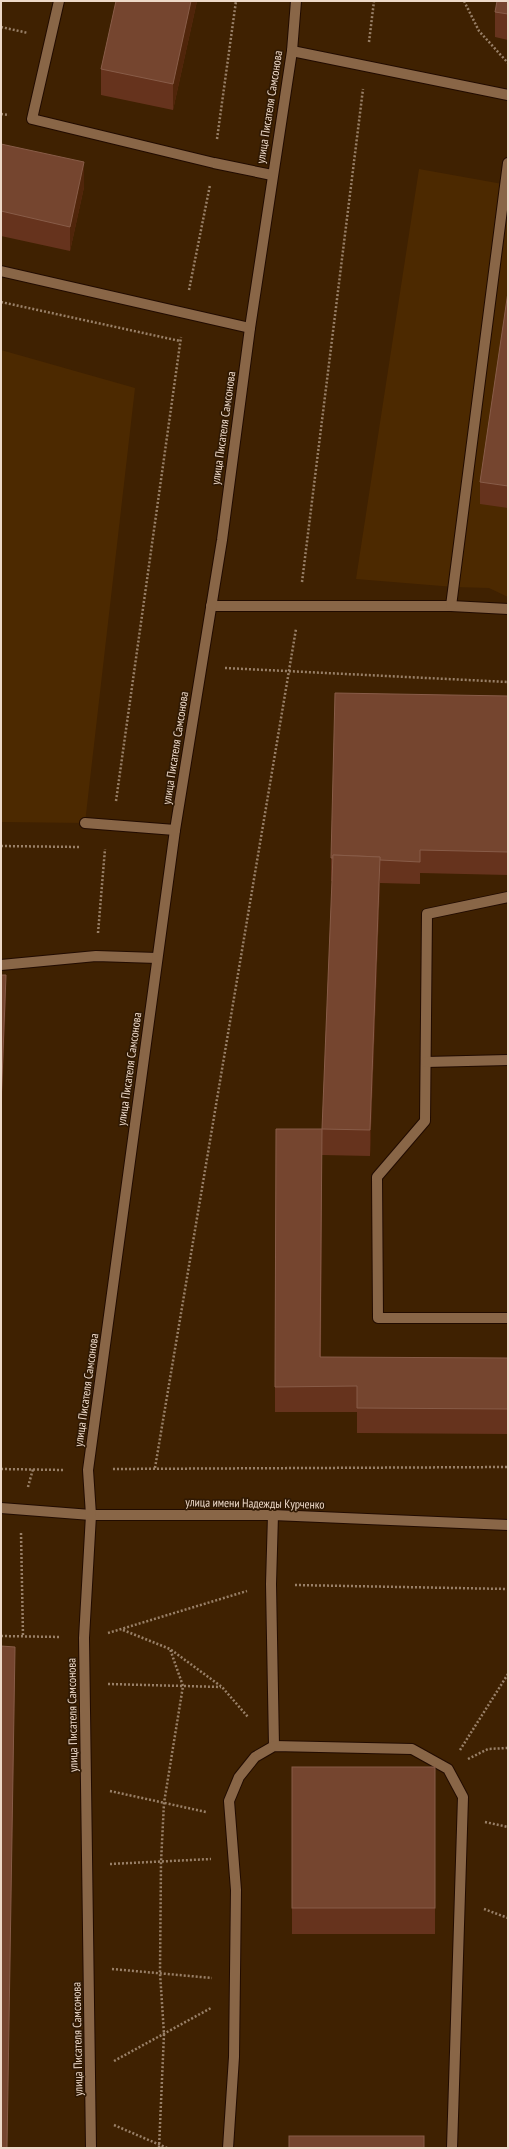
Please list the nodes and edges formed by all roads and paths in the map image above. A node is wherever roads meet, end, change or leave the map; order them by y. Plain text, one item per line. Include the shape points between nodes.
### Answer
1 (59, 1) edge
2 (236, 1) edge
3 (296, 1) edge
4 (374, 1) edge
5 (464, 1) edge
6 (292, 51) junction
7 (508, 63) edge
8 (366, 66) junction
9 (508, 95) edge
10 (508, 163) edge
11 (214, 164) junction
12 (272, 175) junction
13 (1, 271) edge
14 (1, 302) edge
15 (185, 313) junction
16 (250, 328) junction
17 (180, 341) junction
18 (211, 606) junction
19 (299, 606) junction
20 (451, 606) junction
21 (508, 609) edge
22 (201, 666) junction
23 (290, 671) junction
24 (508, 682) edge
25 (85, 823) dead end
26 (112, 825) junction
27 (175, 830) junction
28 (1, 846) edge
29 (83, 847) dead end
30 (98, 848) dead end
31 (508, 897) edge
32 (96, 956) junction
33 (157, 958) junction
34 (1, 965) edge
35 (508, 1060) edge
36 (426, 1062) junction
37 (508, 1318) edge
38 (508, 1467) edge
39 (155, 1468) junction
40 (1, 1469) edge
41 (33, 1469) junction
42 (88, 1470) junction
43 (1, 1508) edge
44 (21, 1508) junction
45 (91, 1515) junction
46 (273, 1515) junction
47 (508, 1525) edge
48 (122, 1630) dead end
49 (23, 1636) dead end
50 (170, 1649) junction
51 (508, 1674) edge
52 (85, 1684) junction
53 (183, 1686) junction
54 (222, 1687) junction
55 (274, 1746) junction
56 (508, 1748) edge
57 (448, 1768) junction
58 (86, 1786) junction
59 (164, 1803) junction
60 (230, 1817) junction
61 (233, 1858) junction
62 (161, 1862) junction
63 (87, 1866) junction
64 (89, 1967) junction
65 (160, 1973) junction
66 (234, 1980) junction
67 (234, 1995) junction
68 (164, 2034) junction
69 (90, 2074) junction
70 (91, 2115) junction
71 (159, 2146) edge
72 (91, 2148) edge
73 (167, 2148) edge
74 (228, 2148) edge
75 (452, 2148) edge

1 - 11 street via 32,119
2 - 11 path
3 - 6 street, улица Писателя Самсонова
4 - 8 path
5 - 7 path via 479,31
6 - 8 street
6 - 12 street, улица Писателя Самсонова
8 - 9 street
8 - 19 path
10 - 20 street
11 - 12 street
11 - 15 path
12 - 16 street, улица Писателя Самсонова
13 - 15 street
14 - 17 path
15 - 16 street
15 - 17 path
16 - 18 street, улица Писателя Самсонова
17 - 26 path
18 - 19 street
18 - 22 street, улица Писателя Самсонова
19 - 20 street
19 - 23 path
20 - 21 street
22 - 23 path
22 - 27 street, улица Писателя Самсонова
23 - 24 path
23 - 39 path
25 - 26 street
26 - 27 street
27 - 33 street, улица Писателя Самсонова
28 - 29 path
30 - 32 path via 105,848
31 - 36 street via 427,914
32 - 33 street
32 - 34 street
33 - 42 street, улица Писателя Самсонова
35 - 36 street
36 - 37 street via 425,1121 377,1177 378,1318
38 - 39 path
39 - 42 path
40 - 41 path
41 - 42 path
41 - 44 path
42 - 45 street, улица Писателя Самсонова
43 - 44 street, улица имени Надежды Курченко
44 - 45 street, улица имени Надежды Курченко
44 - 49 path
45 - 46 street, улица имени Надежды Курченко
45 - 52 street, улица Писателя Самсонова via 84,1638
46 - 47 street, улица имени Надежды Курченко
46 - 55 street via 270,1584
48 - 50 path
50 - 53 path
50 - 54 path
51 - 57 path
52 - 53 path
52 - 58 street, улица Писателя Самсонова
53 - 54 path
53 - 59 path
54 - 55 path
55 - 57 street via 412,1749
55 - 60 street via 255,1757 239,1777 229,1801
56 - 57 path via 488,1749
57 - 75 street via 463,1797
58 - 59 path
58 - 63 street, улица Писателя Самсонова
59 - 60 path
59 - 62 path
60 - 61 street
61 - 62 path
61 - 66 street via 236,1890
62 - 63 path
62 - 65 path
63 - 64 street, улица Писателя Самсонова
64 - 65 path
64 - 69 street, улица Писателя Самсонова
65 - 66 path
65 - 68 path
66 - 67 street
67 - 68 path
67 - 74 street via 234,2057
68 - 69 path
68 - 71 path
69 - 70 street, улица Писателя Самсонова
70 - 71 path
70 - 72 street, улица Писателя Самсонова
71 - 73 path

